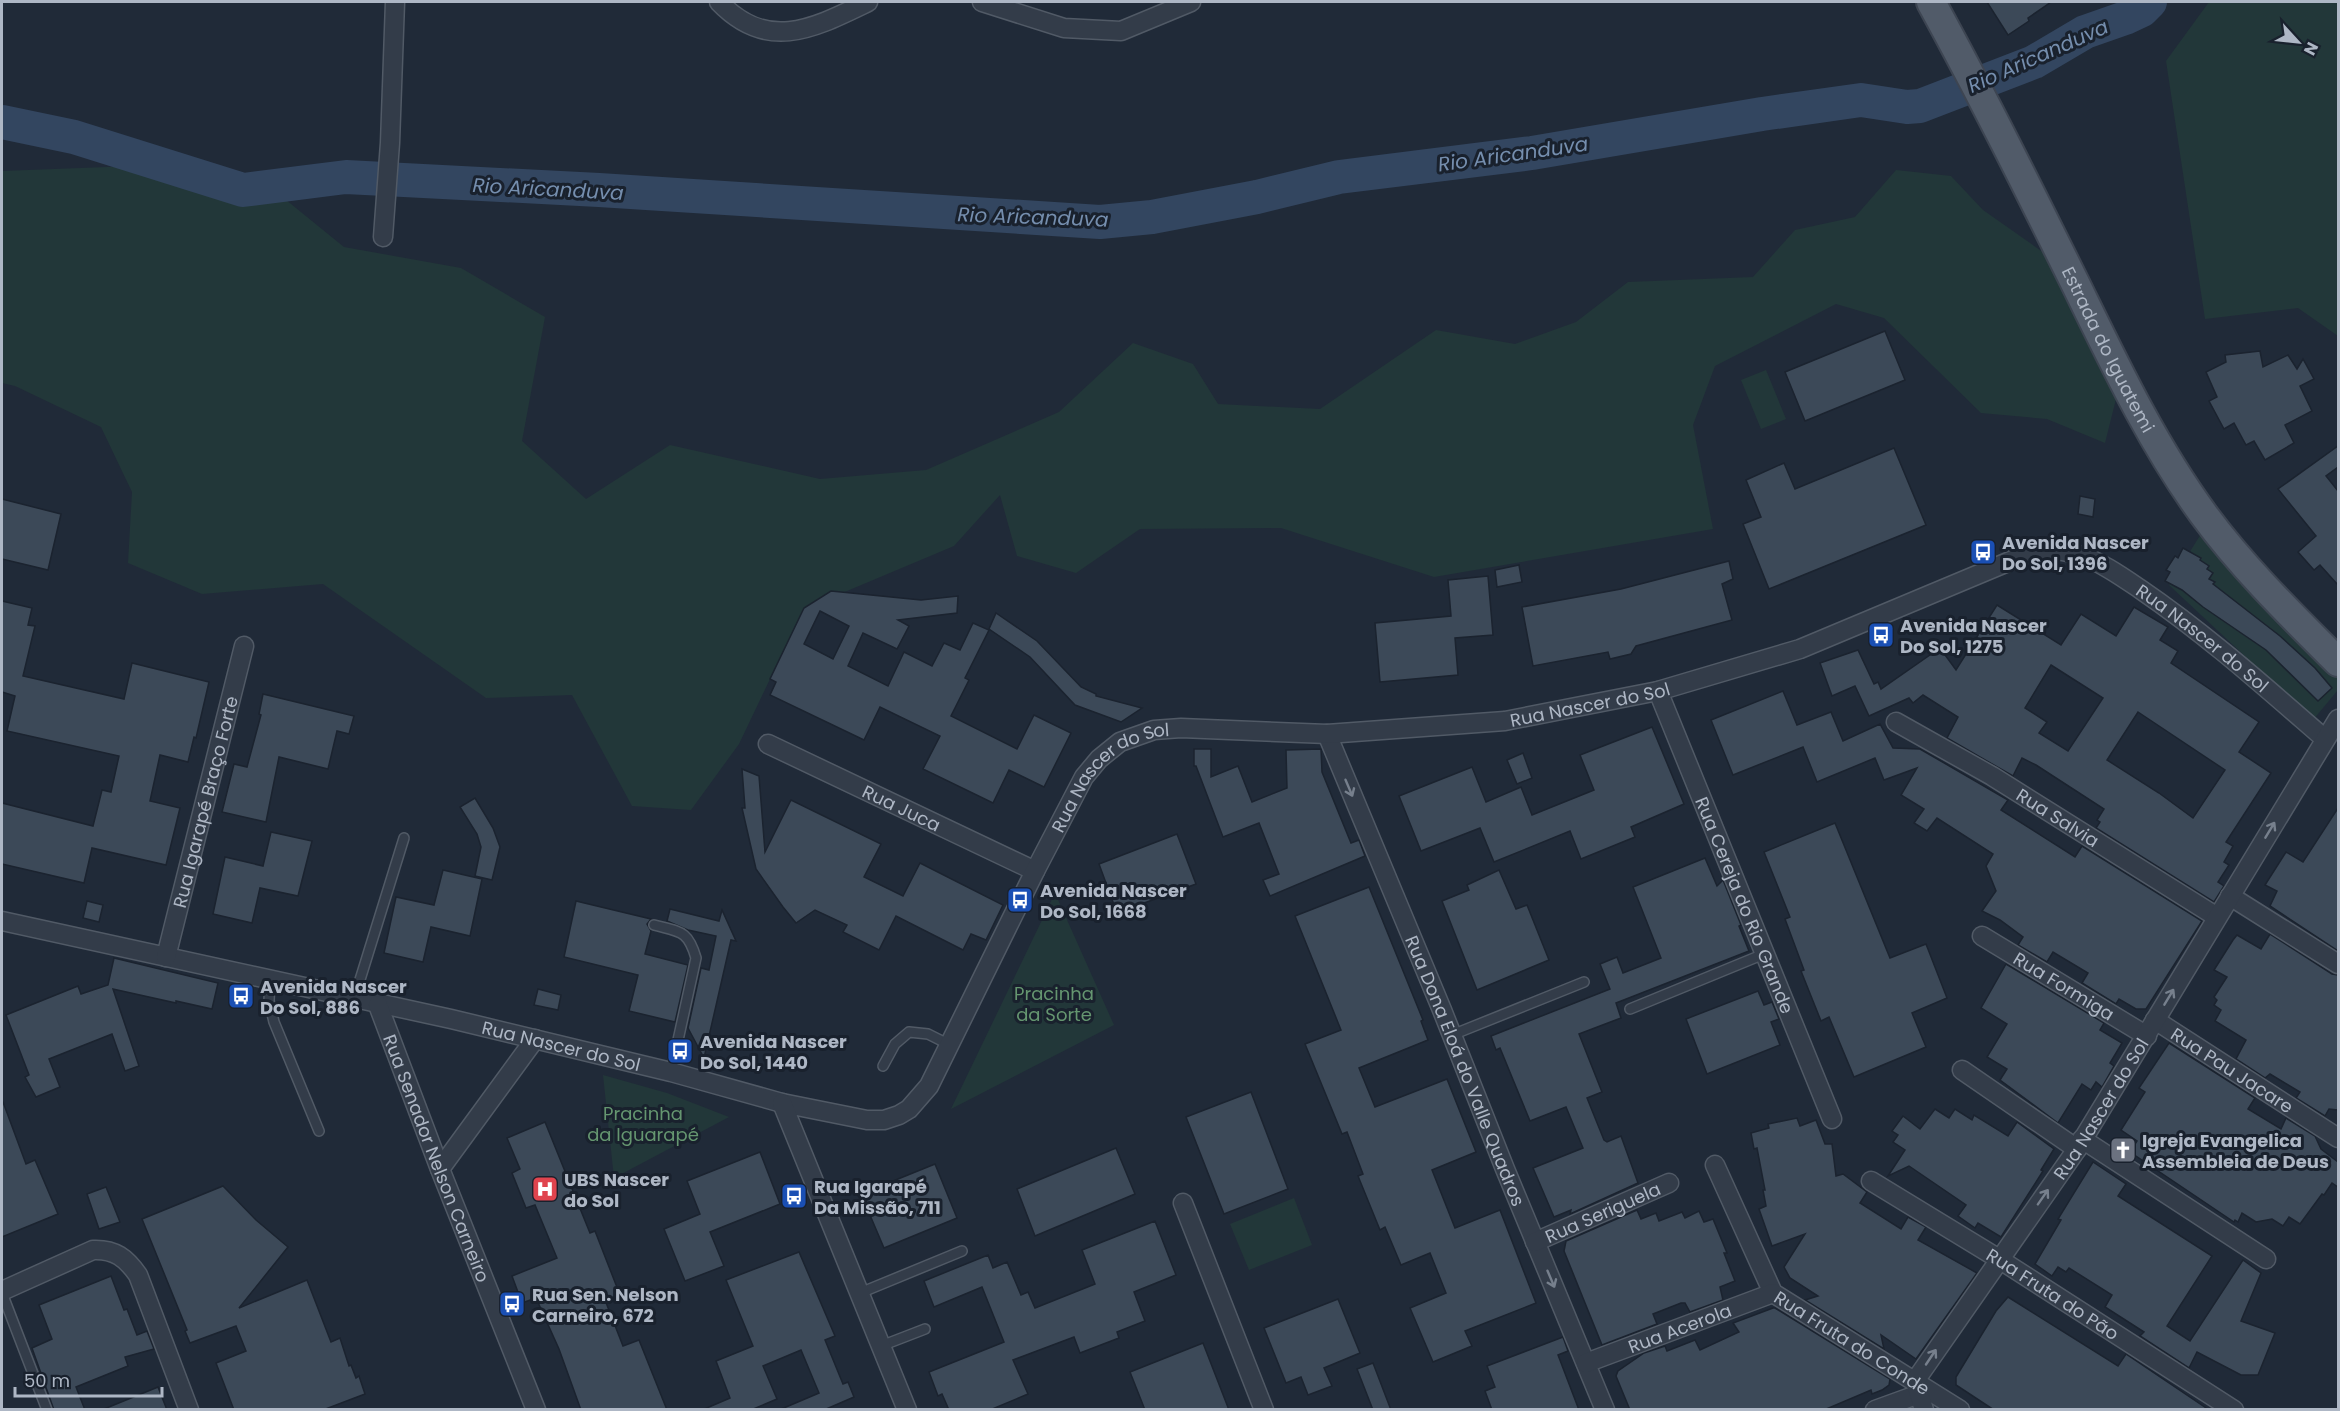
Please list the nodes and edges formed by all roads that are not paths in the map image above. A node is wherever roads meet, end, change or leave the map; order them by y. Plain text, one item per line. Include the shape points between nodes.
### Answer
1 (395, 2) edge
2 (719, 2) edge
3 (868, 2) edge
4 (982, 2) edge
5 (1191, 2) edge
6 (1931, 2) edge
7 (383, 237) dead end
8 (244, 646) dead end
9 (2338, 662) edge
10 (1658, 691) junction
11 (2338, 719) edge
12 (1896, 722) dead end
13 (1327, 734) junction
14 (2325, 739) junction
15 (768, 744) dead end
16 (404, 838) dead end
17 (1035, 871) junction
18 (2230, 896) junction
19 (2217, 917) junction
20 (2, 921) edge
21 (654, 925) dead end
22 (1982, 936) dead end
23 (1764, 954) junction
24 (166, 957) junction
25 (2338, 964) edge
26 (270, 979) junction
27 (1584, 982) dead end
28 (354, 999) junction
29 (378, 1005) junction
30 (1630, 1009) dead end
31 (2151, 1028) junction
32 (1452, 1035) junction
33 (535, 1039) junction
34 (950, 1044) junction
35 (883, 1066) dead end
36 (1962, 1070) dead end
37 (671, 1072) junction
38 (782, 1102) junction
39 (1832, 1119) dead end
40 (319, 1131) dead end
41 (2338, 1138) edge
42 (2080, 1144) junction
43 (1715, 1165) dead end
44 (440, 1169) junction
45 (1871, 1181) dead end
46 (1669, 1183) dead end
47 (1183, 1203) dead end
48 (1536, 1242) junction
49 (962, 1251) dead end
50 (2266, 1258) dead end
51 (1999, 1259) junction
52 (2, 1292) edge
53 (860, 1293) junction
54 (1773, 1293) junction
55 (925, 1329) dead end
56 (881, 1346) junction
57 (1586, 1363) junction
58 (1919, 1395) edge
59 (46, 1410) edge
60 (189, 1410) edge
61 (536, 1410) edge
62 (907, 1410) edge
63 (1264, 1410) edge
64 (1605, 1410) edge
65 (1875, 1410) edge
66 (1960, 1410) edge
67 (2234, 1410) edge

1 - 7 street
2 - 3 street via 758,29 784,32 822,24
4 - 5 street via 1064,28 1121,31
6 - 9 main road, Estrada do Iguatemi via 2118,370 2175,473 2241,560
8 - 24 street, Rua Igarapé Braço Forte
10 - 13 street, Rua Nascer do Sol via 1505,721
10 - 14 street, Rua Nascer do Sol via 1800,649 2027,554 2056,549 2079,554 2117,574 2181,617
10 - 23 street, Rua Cereja do Rio Grande
11 - 14 street, Rua Nascer do Sol
12 - 19 street, Rua Salvia via 1992,776
13 - 17 street, Rua Nascer do Sol via 1181,728 1154,730 1120,742 1084,777
13 -> 32 street, Rua Dona Eloá do Valle Quadros
18 -> 14 street, Rua Nascer do Sol
15 - 17 street, Rua Juca
16 - 28 lane
17 - 34 street, Rua Nascer do Sol
18 - 19 street, Rua Nascer do Sol
18 - 25 street
31 -> 19 street, Rua Nascer do Sol
20 - 24 street, Rua Nascer do Sol
21 - 37 lane via 680,932 691,940 696,958
22 - 31 street, Rua Formiga
23 - 30 lane
23 - 39 street, Rua Cereja do Rio Grande
24 - 26 street, Rua Nascer do Sol
26 - 28 street, Rua Nascer do Sol
26 - 40 lane via 269,1001 274,1022
27 - 32 lane
28 - 29 street, Rua Nascer do Sol
29 - 33 street, Rua Nascer do Sol
29 - 44 street, Rua Senador Nelson Carneiro
31 - 41 street, Rua Pau Jacare
31 - 42 street, Rua Nascer do Sol
32 - 48 street, Rua Dona Eloá do Valle Quadros
33 - 37 street, Rua Nascer do Sol
33 - 44 street
34 - 35 lane via 928,1034 909,1032 895,1044
34 - 38 street, Rua Nascer do Sol via 929,1086 899,1115 867,1120
36 - 42 street
37 - 38 street, Rua Nascer do Sol
38 - 53 street
42 - 50 street
51 -> 42 street, Rua Nascer do Sol
43 - 54 street, Rua Fruta do Conde
44 - 61 street, Rua Senador Nelson Carneiro
45 - 51 street, Rua Fruta do Pão
46 - 48 street, Rua Seriguela
47 - 63 street
48 -> 57 street, Rua Dona Eloá do Valle Quadros
49 - 53 lane
58 -> 51 street, Rua Nascer do Sol
51 - 67 street, Rua Fruta do Pão
52 - 59 lane
52 - 60 street via 93,1250 118,1254 138,1275
53 - 56 street
54 - 57 street, Rua Acerola
54 - 58 street, Rua Fruta do Conde
55 - 56 lane
56 - 62 street
57 - 64 street, Rua Dona Eloá do Valle Quadros
58 - 65 street
58 - 66 street, Rua Fruta do Conde

